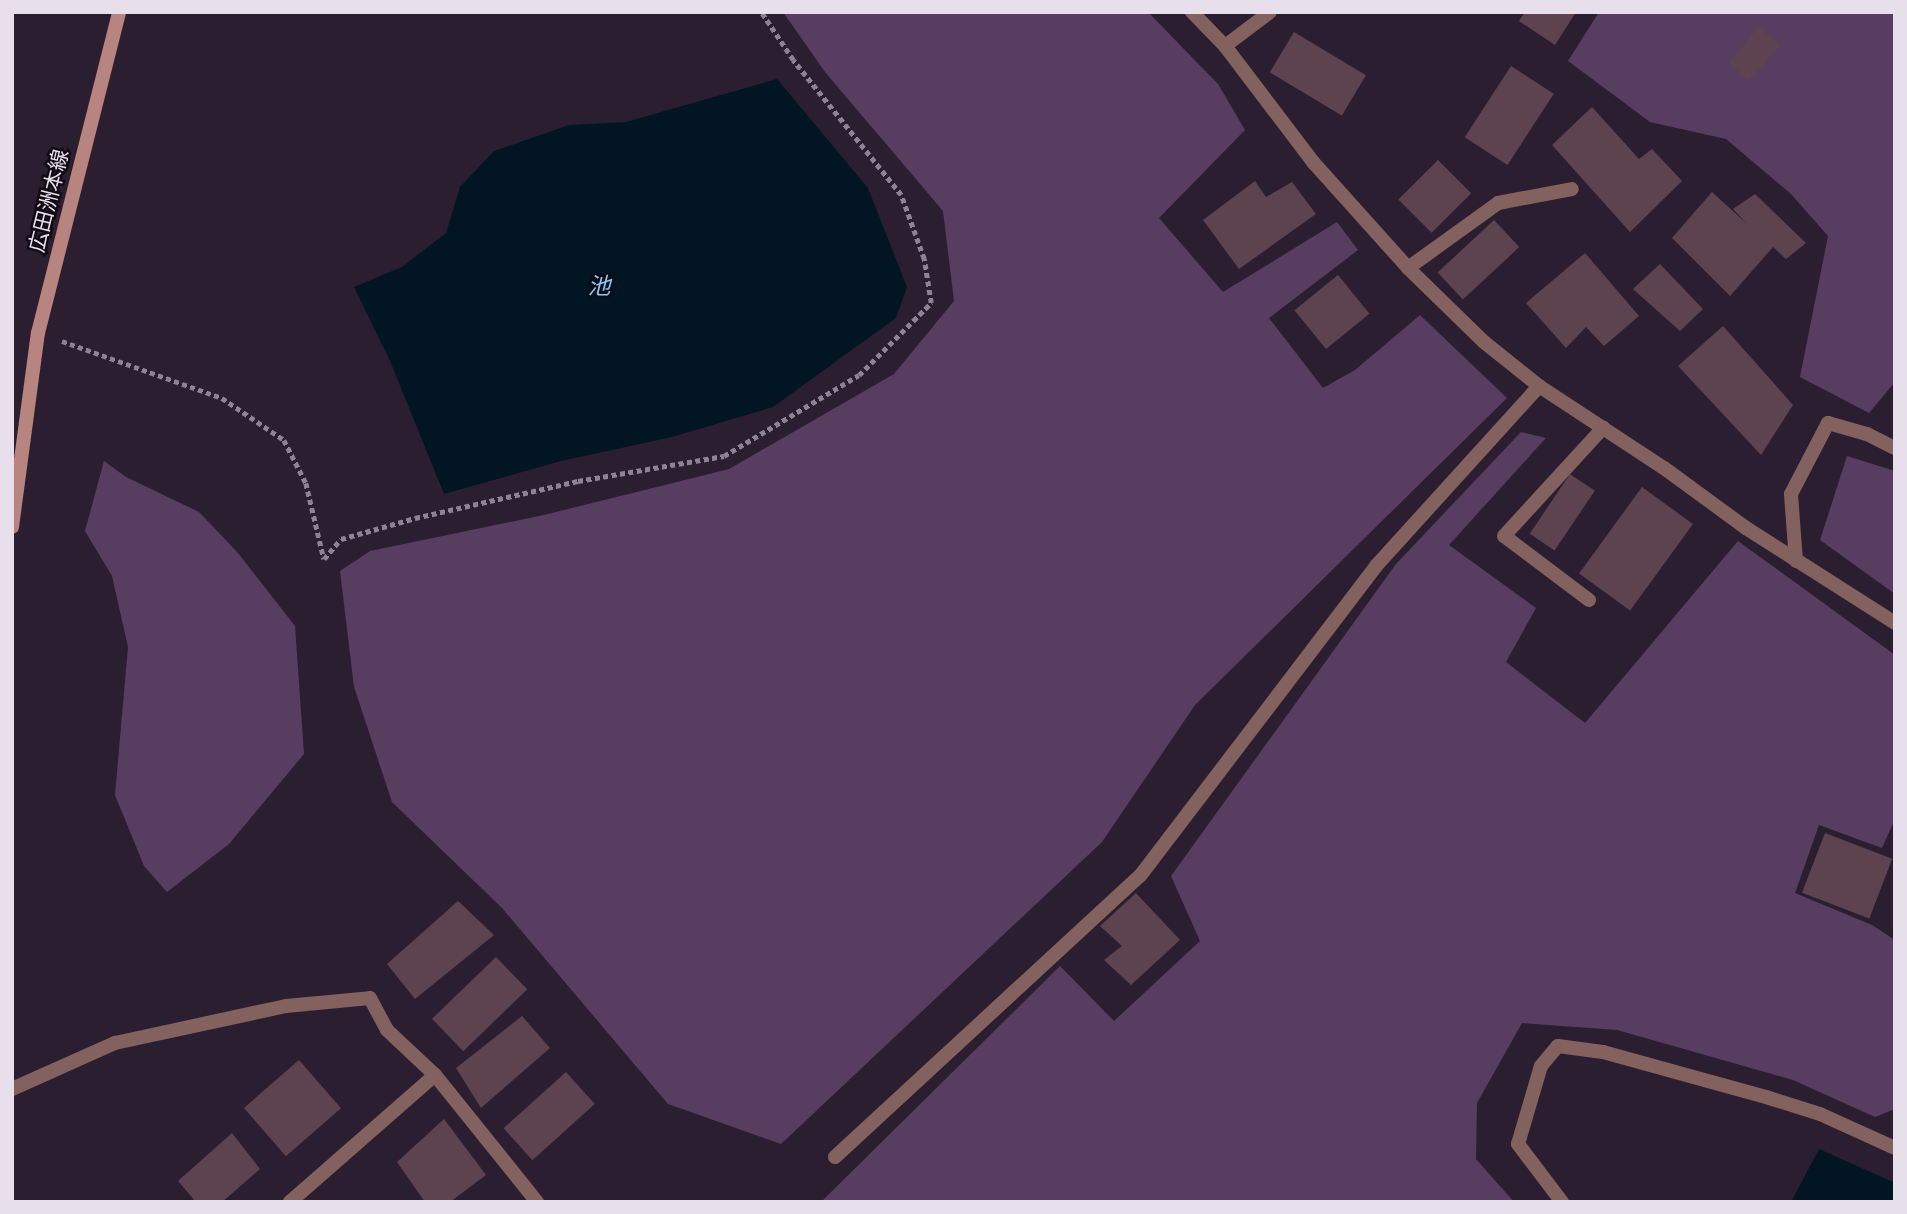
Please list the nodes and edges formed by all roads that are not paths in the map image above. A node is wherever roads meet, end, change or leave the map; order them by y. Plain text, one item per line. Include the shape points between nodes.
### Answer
1 (119, 12) edge
2 (1192, 12) edge
3 (1270, 12) edge
4 (1225, 46) junction
5 (1572, 189) dead end
6 (1408, 268) junction
7 (1539, 386) junction
8 (1603, 428) junction
9 (1895, 448) edge
10 (12, 527) edge
11 (1796, 561) junction
12 (1589, 600) dead end
13 (1895, 623) edge
14 (435, 1076) junction
15 (12, 1089) edge
16 (1895, 1148) edge
17 (835, 1157) dead end
18 (290, 1202) edge
19 (537, 1202) edge
20 (1562, 1202) edge

1 - 10 main road, 広田洲本線 via 38,333
2 - 4 street
3 - 4 street
4 - 6 street via 1312,162
5 - 6 street via 1498,203
6 - 7 street via 1484,342
7 - 8 street
7 - 17 street via 1376,566 1140,876
8 - 11 street
8 - 12 street via 1504,536
9 - 11 street via 1828,423 1791,494
11 - 13 street
14 - 15 street via 387,1030 370,998 286,1006 116,1043
14 - 18 street
14 - 19 street
16 - 20 street via 1777,1100 1603,1052 1558,1046 1541,1066 1518,1144

